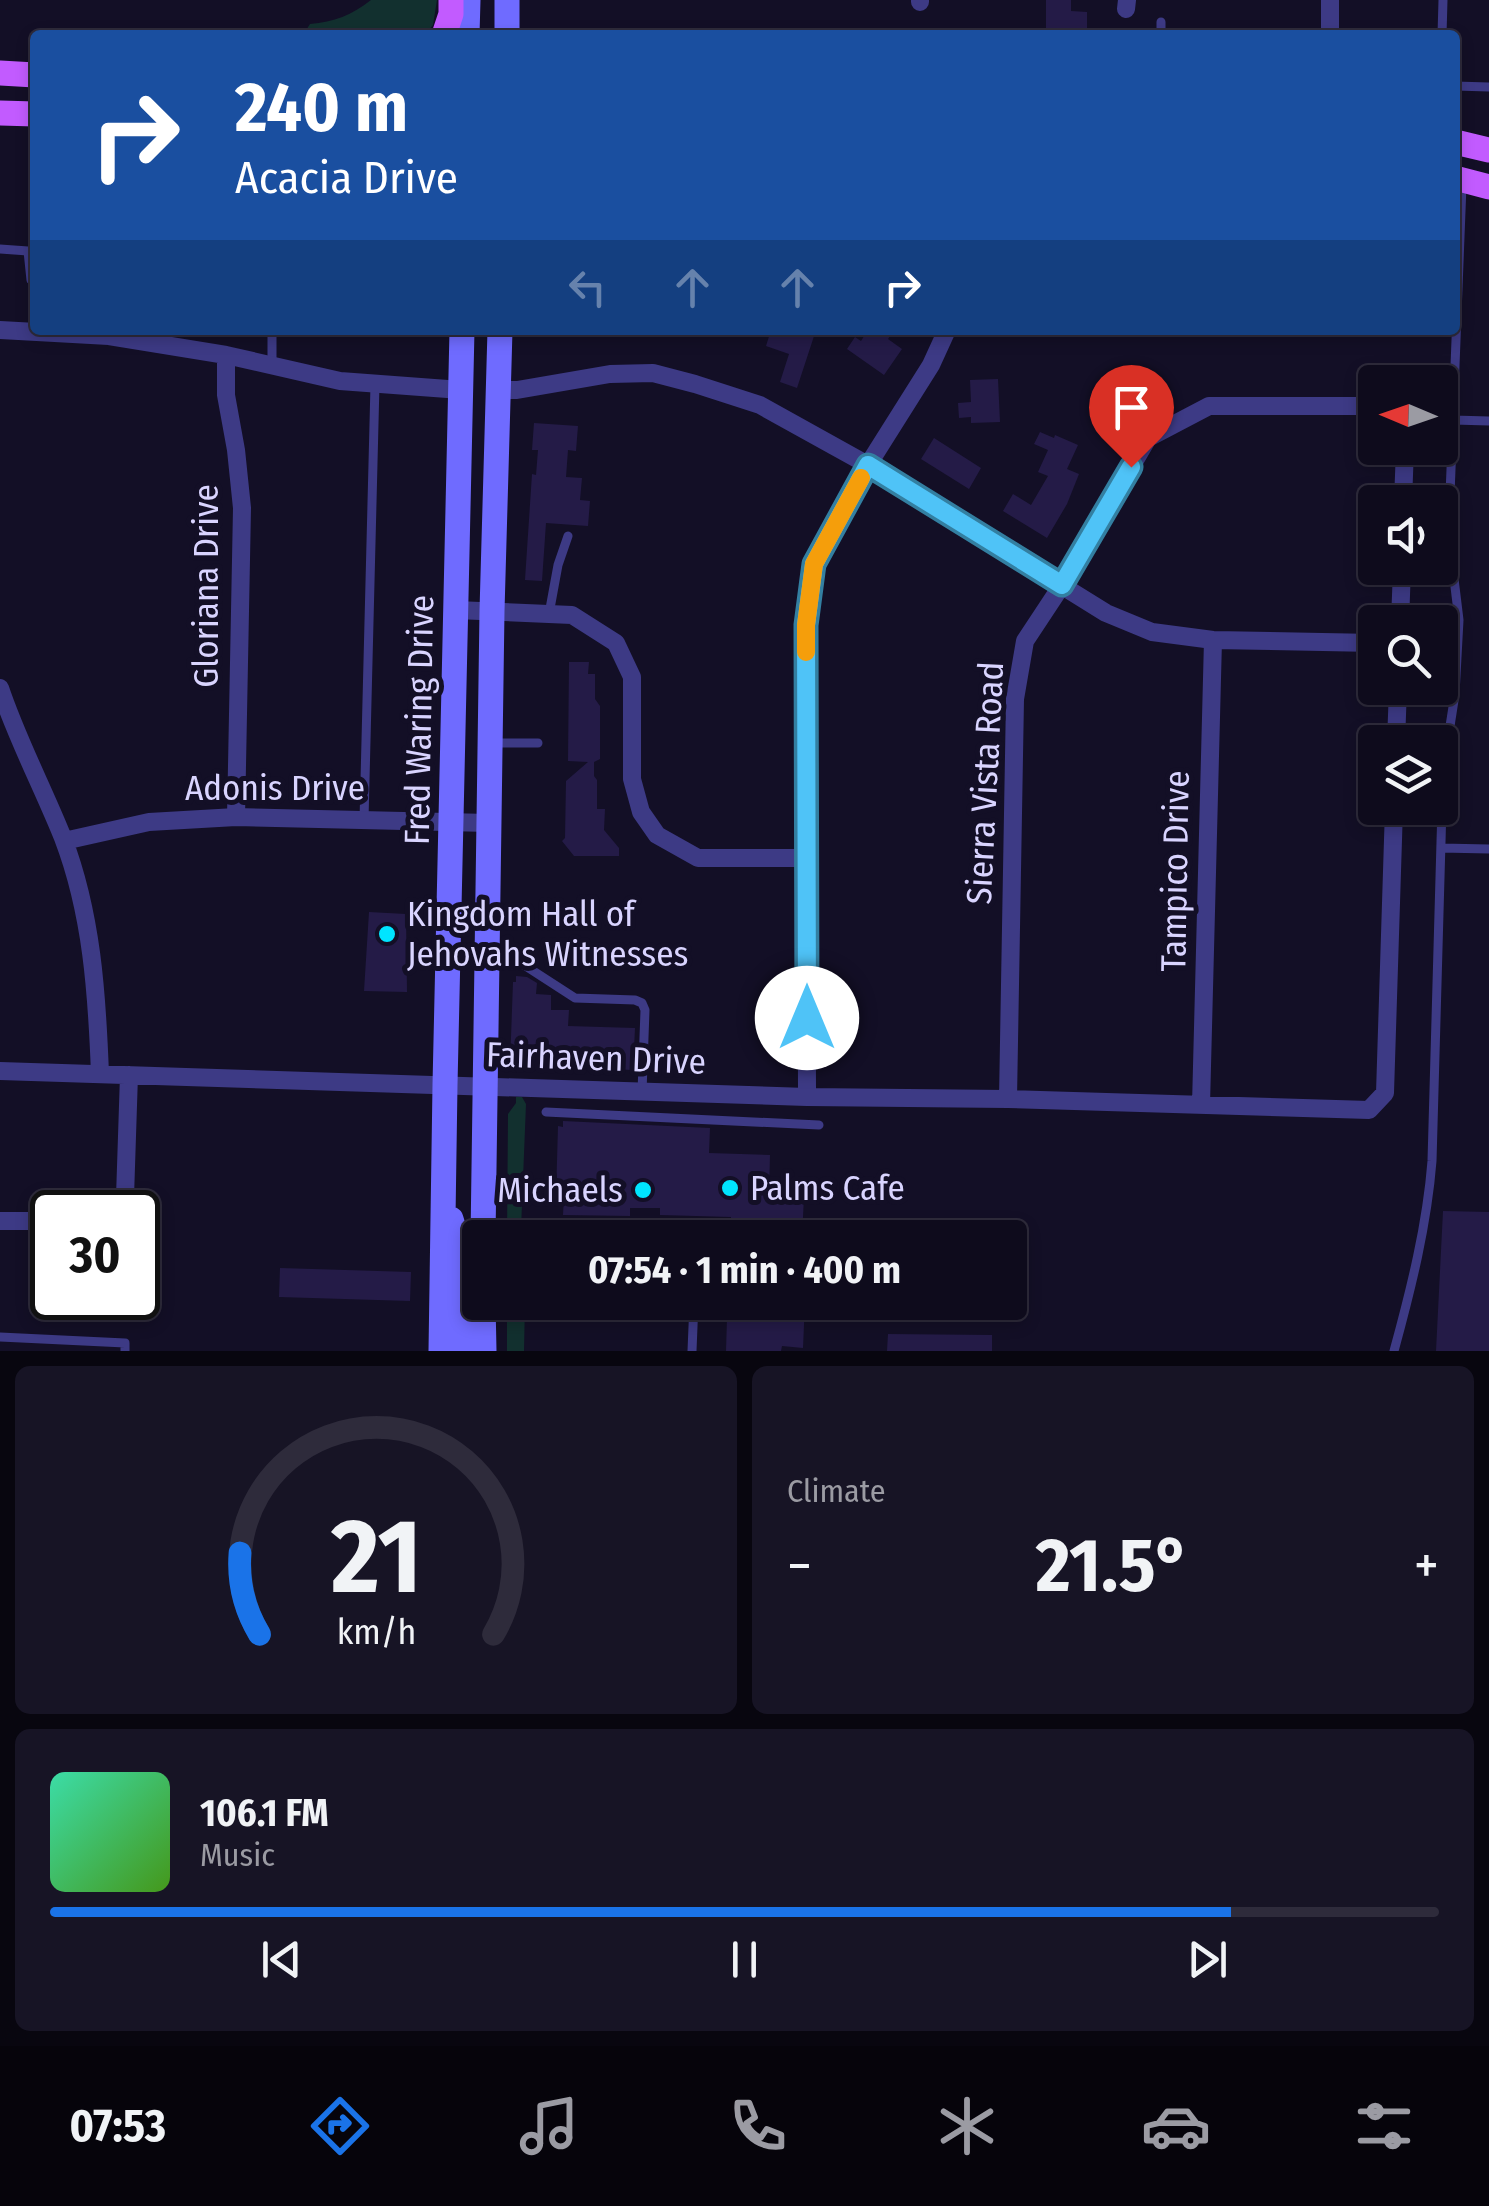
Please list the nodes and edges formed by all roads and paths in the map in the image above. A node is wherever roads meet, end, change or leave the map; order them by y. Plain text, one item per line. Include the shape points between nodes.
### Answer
1 (452, 0) edge
2 (468, 0) edge
3 (507, 0) edge
4 (1330, 0) edge
5 (1443, 0) edge
6 (1162, 22) dead end
7 (446, 30) edge
8 (467, 30) edge
9 (506, 30) edge
10 (1161, 30) edge
11 (1330, 30) edge
12 (1442, 30) edge
13 (0, 73) edge
14 (30, 75) edge
15 (1460, 86) edge
16 (1489, 87) edge
17 (0, 113) edge
18 (30, 114) edge
19 (1460, 143) edge
20 (1489, 150) edge
21 (1489, 170) edge
22 (1460, 178) edge
23 (1460, 180) edge
24 (1489, 187) edge
25 (0, 249) edge
26 (30, 270) edge
27 (0, 330) edge
28 (30, 332) edge
29 (92, 335) edge
30 (272, 335) edge
31 (462, 335) edge
32 (478, 335) edge
33 (500, 335) edge
34 (944, 335) edge
35 (1455, 335) edge
36 (226, 355) junction
37 (1454, 365) edge
38 (272, 366) junction
39 (375, 384) junction
40 (461, 390) junction
41 (499, 390) junction
42 (1358, 406) edge
43 (1458, 420) edge
44 (1489, 421) edge
45 (868, 465) junction
46 (1451, 465) edge
47 (494, 526) junction
48 (568, 536) dead end
49 (1062, 585) junction
50 (456, 610) junction
51 (492, 611) junction
52 (549, 614) junction
53 (1213, 640) junction
54 (1358, 643) edge
55 (0, 688) edge
56 (490, 743) junction
57 (538, 743) dead end
58 (236, 817) junction
59 (364, 820) junction
60 (452, 822) junction
61 (489, 823) junction
62 (1393, 825) edge
63 (64, 841) junction
64 (1440, 848) junction
65 (1489, 849) edge
66 (806, 858) junction
67 (486, 964) junction
68 (0, 1071) edge
69 (100, 1074) junction
70 (128, 1075) junction
71 (445, 1085) junction
72 (483, 1086) junction
73 (642, 1092) junction
74 (807, 1097) junction
75 (1008, 1100) junction
76 (1202, 1105) junction
77 (546, 1112) dead end
78 (820, 1125) dead end
79 (125, 1190) edge
80 (444, 1195) junction
81 (482, 1220) edge
82 (0, 1221) edge
83 (30, 1221) edge
84 (483, 1320) edge
85 (693, 1320) edge
86 (0, 1337) edge
87 (125, 1351) edge
88 (442, 1351) edge
89 (463, 1351) edge
90 (484, 1351) edge
91 (692, 1351) edge
92 (1394, 1351) edge

1 - 7 main road
2 - 8 main road
3 - 9 main road
4 - 11 street
5 - 12 lane
6 - 10 lane
13 - 14 main road
15 - 16 lane
17 - 18 main road
19 - 20 main road
21 - 22 main road
23 - 24 main road
25 - 26 lane via 28,251
27 - 28 street
29 - 36 street
30 - 38 lane
31 - 40 main road, Fred Waring Drive
32 - 41 main road via 478,367
33 - 41 main road, Fred Waring Drive
34 - 45 street
35 - 37 lane
36 - 38 street
36 - 58 street, Gloriana Drive via 242,508
38 - 39 street
39 - 40 street
39 - 59 lane
40 - 47 main road via 476,398 482,413 481,472
40 - 50 main road, Fred Waring Drive
41 - 45 street via 653,374 760,404
41 - 47 main road, Fred Waring Drive
42 - 49 street, Sierra Vista Road via 1209,406 1148,438
43 - 44 lane
45 - 49 street
45 - 66 street via 814,564 806,625
46 - 64 lane via 1458,620
47 - 51 main road, Fred Waring Drive
48 - 52 lane
49 - 53 street via 1106,614 1152,632
49 - 75 street, Sierra Vista Road via 1025,641 1015,699
50 - 51 street
50 - 60 main road, Fred Waring Drive
51 - 52 street
51 - 56 main road, Fred Waring Drive
52 - 66 street via 572,615 616,643 632,677 632,778 641,812 657,835 698,858
53 - 54 street
53 - 76 street, Tampico Drive
55 - 63 street
56 - 57 lane
56 - 61 main road, Fred Waring Drive
58 - 59 street, Adonis Drive
58 - 63 street, Adonis Drive via 150,822
59 - 60 street, Adonis Drive
60 - 61 street, Adonis Drive
60 - 71 main road, Fred Waring Drive
61 - 67 main road, Fred Waring Drive
62 - 76 street, Fairhaven Drive via 1385,1093 1369,1110
63 - 69 street via 92,956
64 - 65 lane
64 - 92 lane via 1429,1203
66 - 74 street
67 - 72 main road, Fred Waring Drive
67 - 73 lane via 524,965 575,998 642,1003
68 - 69 street, Fairhaven Drive
69 - 70 street, Fairhaven Drive
70 - 71 street, Fairhaven Drive
70 - 79 street
71 - 72 street, Fairhaven Drive
71 - 80 main road, Fred Waring Drive
72 - 73 street, Fairhaven Drive
72 - 81 main road, Fred Waring Drive
73 - 74 street, Fairhaven Drive
74 - 75 street, Fairhaven Drive
75 - 76 street, Fairhaven Drive
77 - 78 lane
80 - 88 main road, Fred Waring Drive
80 - 89 main road via 460,1249
82 - 83 street
84 - 90 main road
85 - 91 lane
86 - 87 lane via 125,1343

